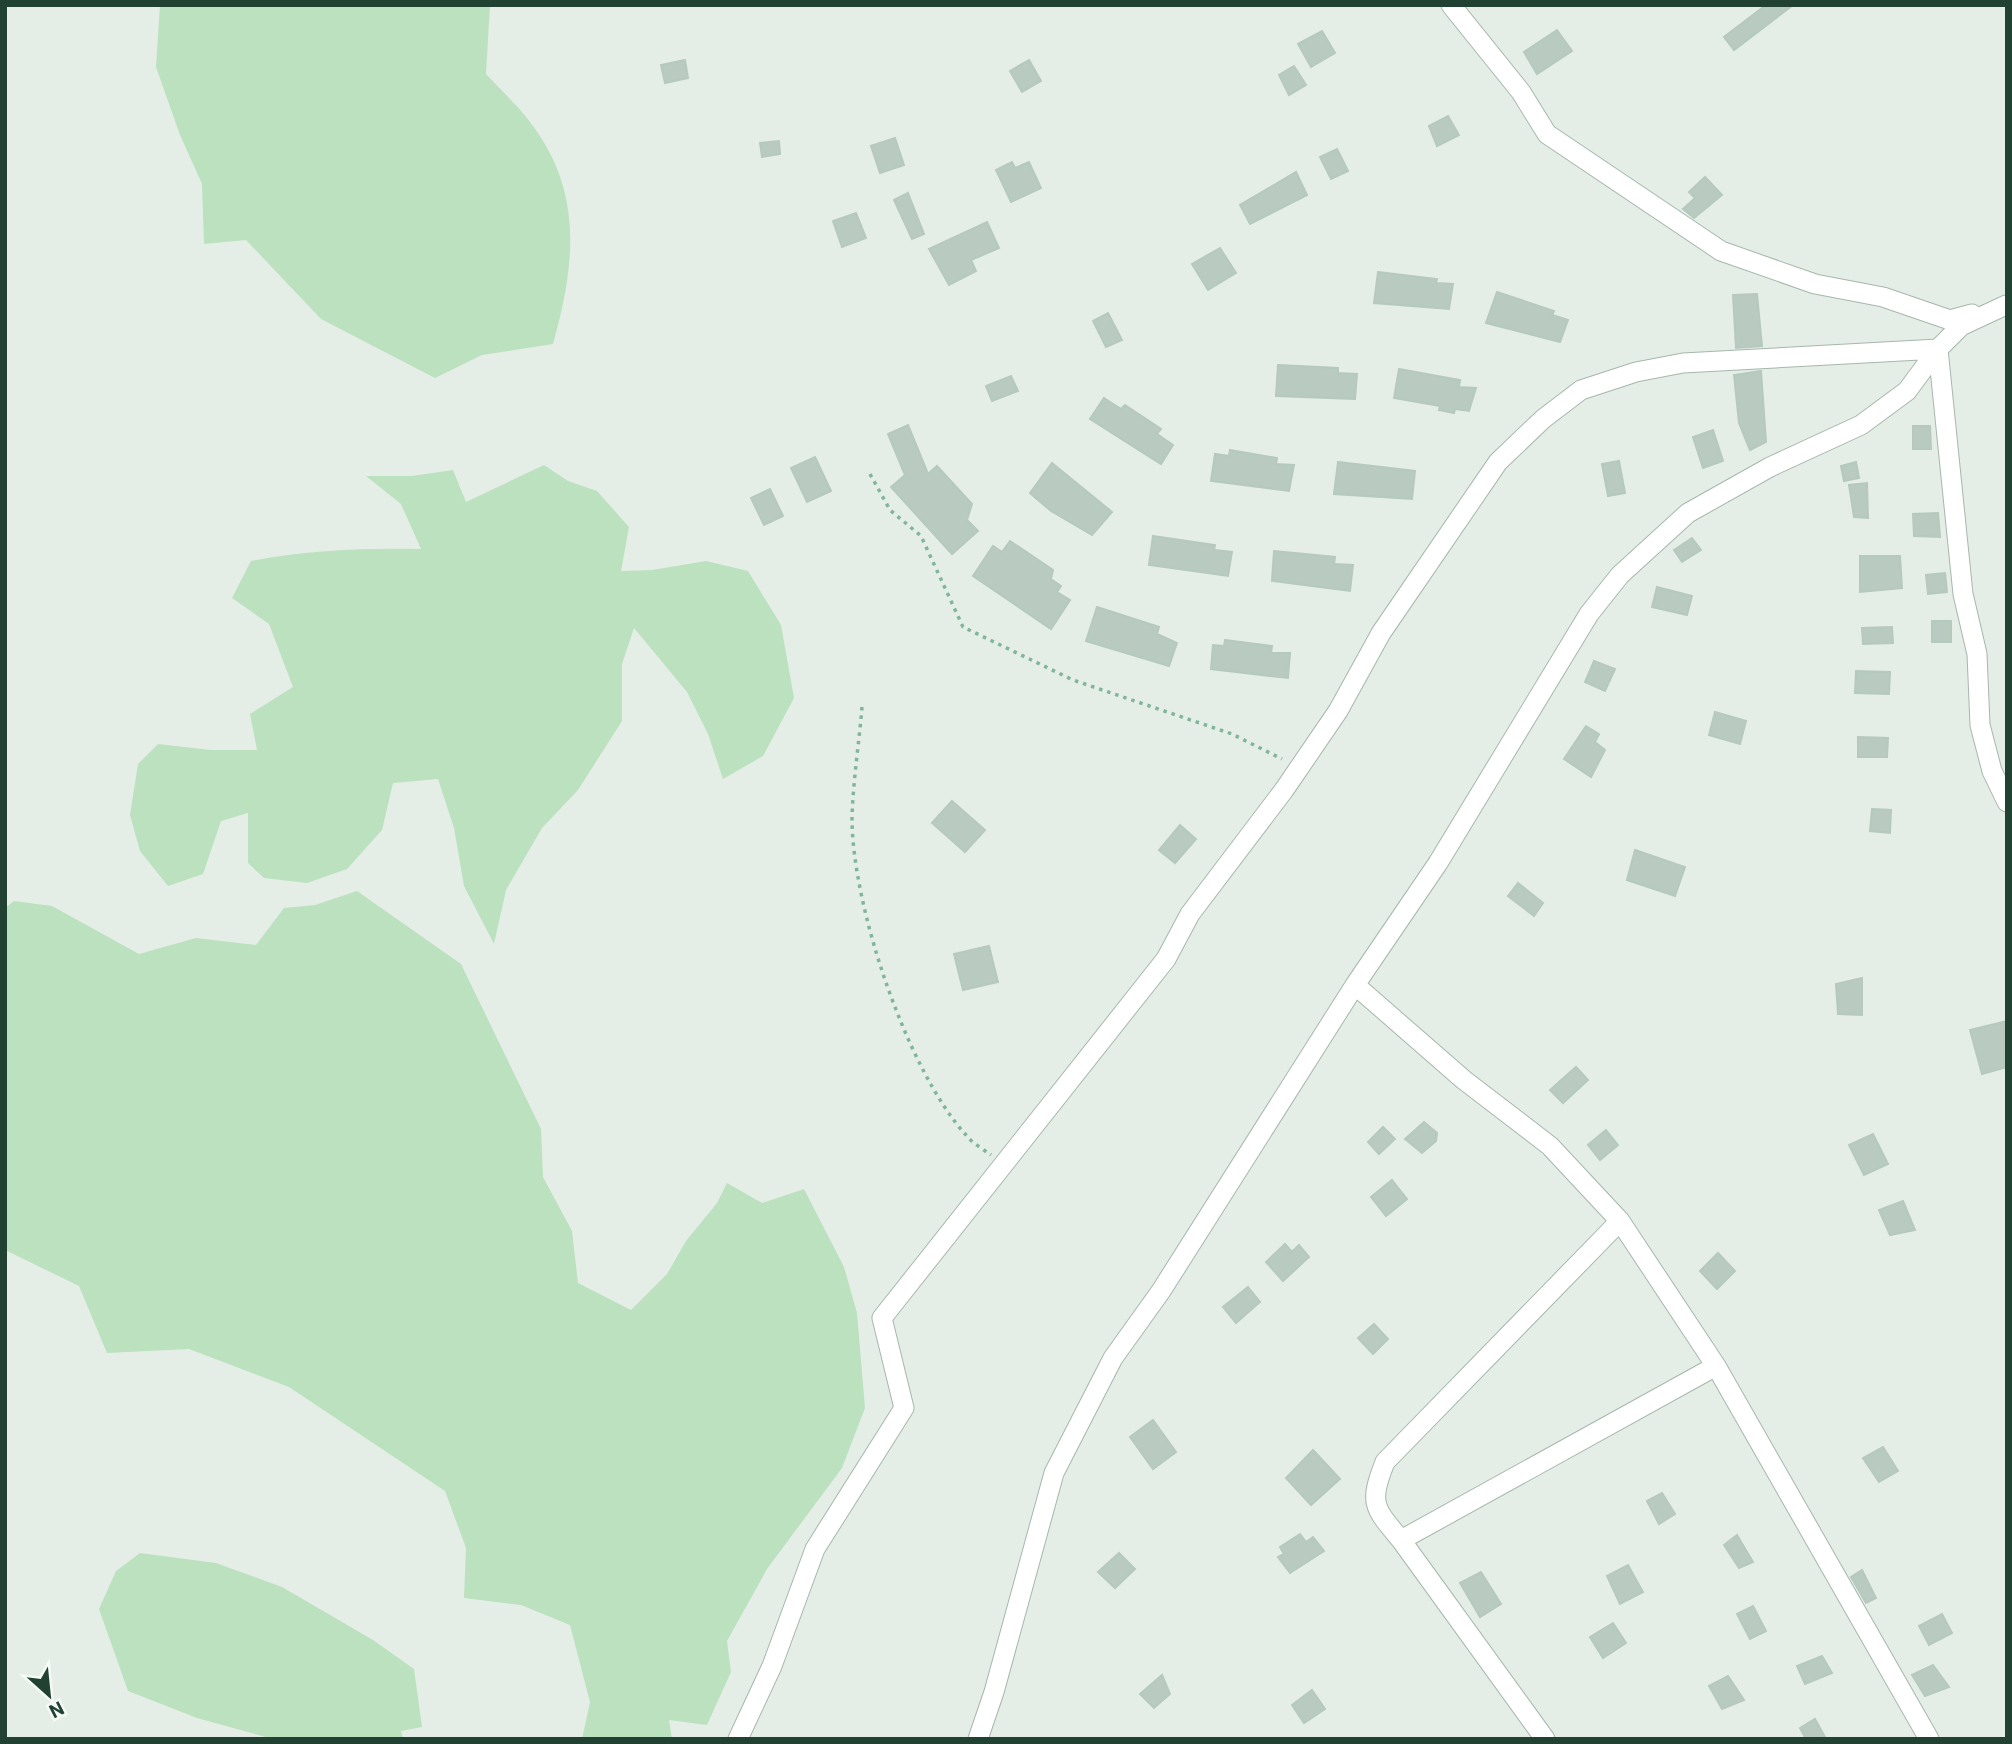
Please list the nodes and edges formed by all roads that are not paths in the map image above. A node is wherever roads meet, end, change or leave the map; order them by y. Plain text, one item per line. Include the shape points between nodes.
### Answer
1 (1451, 5) edge
2 (2006, 304) edge
3 (1938, 349) junction
4 (2007, 802) edge
5 (1355, 985) junction
6 (1620, 1221) junction
7 (1716, 1366) junction
8 (1401, 1540) junction
9 (738, 1739) edge
10 (978, 1739) edge
11 (1545, 1739) edge
12 (1928, 1739) edge

1 - 2 street via 1521,92 1547,134 1721,251 1815,284 1883,297 1950,320
2 - 3 street via 1961,326
3 - 4 street via 1963,594 1977,654 1980,725 1992,771
3 - 5 street via 1908,391 1861,425 1770,467 1688,513 1620,575 1589,614 1438,863
3 - 9 street via 1683,363 1636,372 1581,390 1498,462 1381,632 1339,711 1190,914 1166,958 882,1318 904,1408 815,1549 772,1665
5 - 6 street via 1464,1080 1550,1146
5 - 10 street via 1161,1291 1113,1357 1054,1473
6 - 7 street
6 - 8 street via 1385,1462 1374,1491 1379,1514
7 - 8 street
7 - 12 street
8 - 11 street

